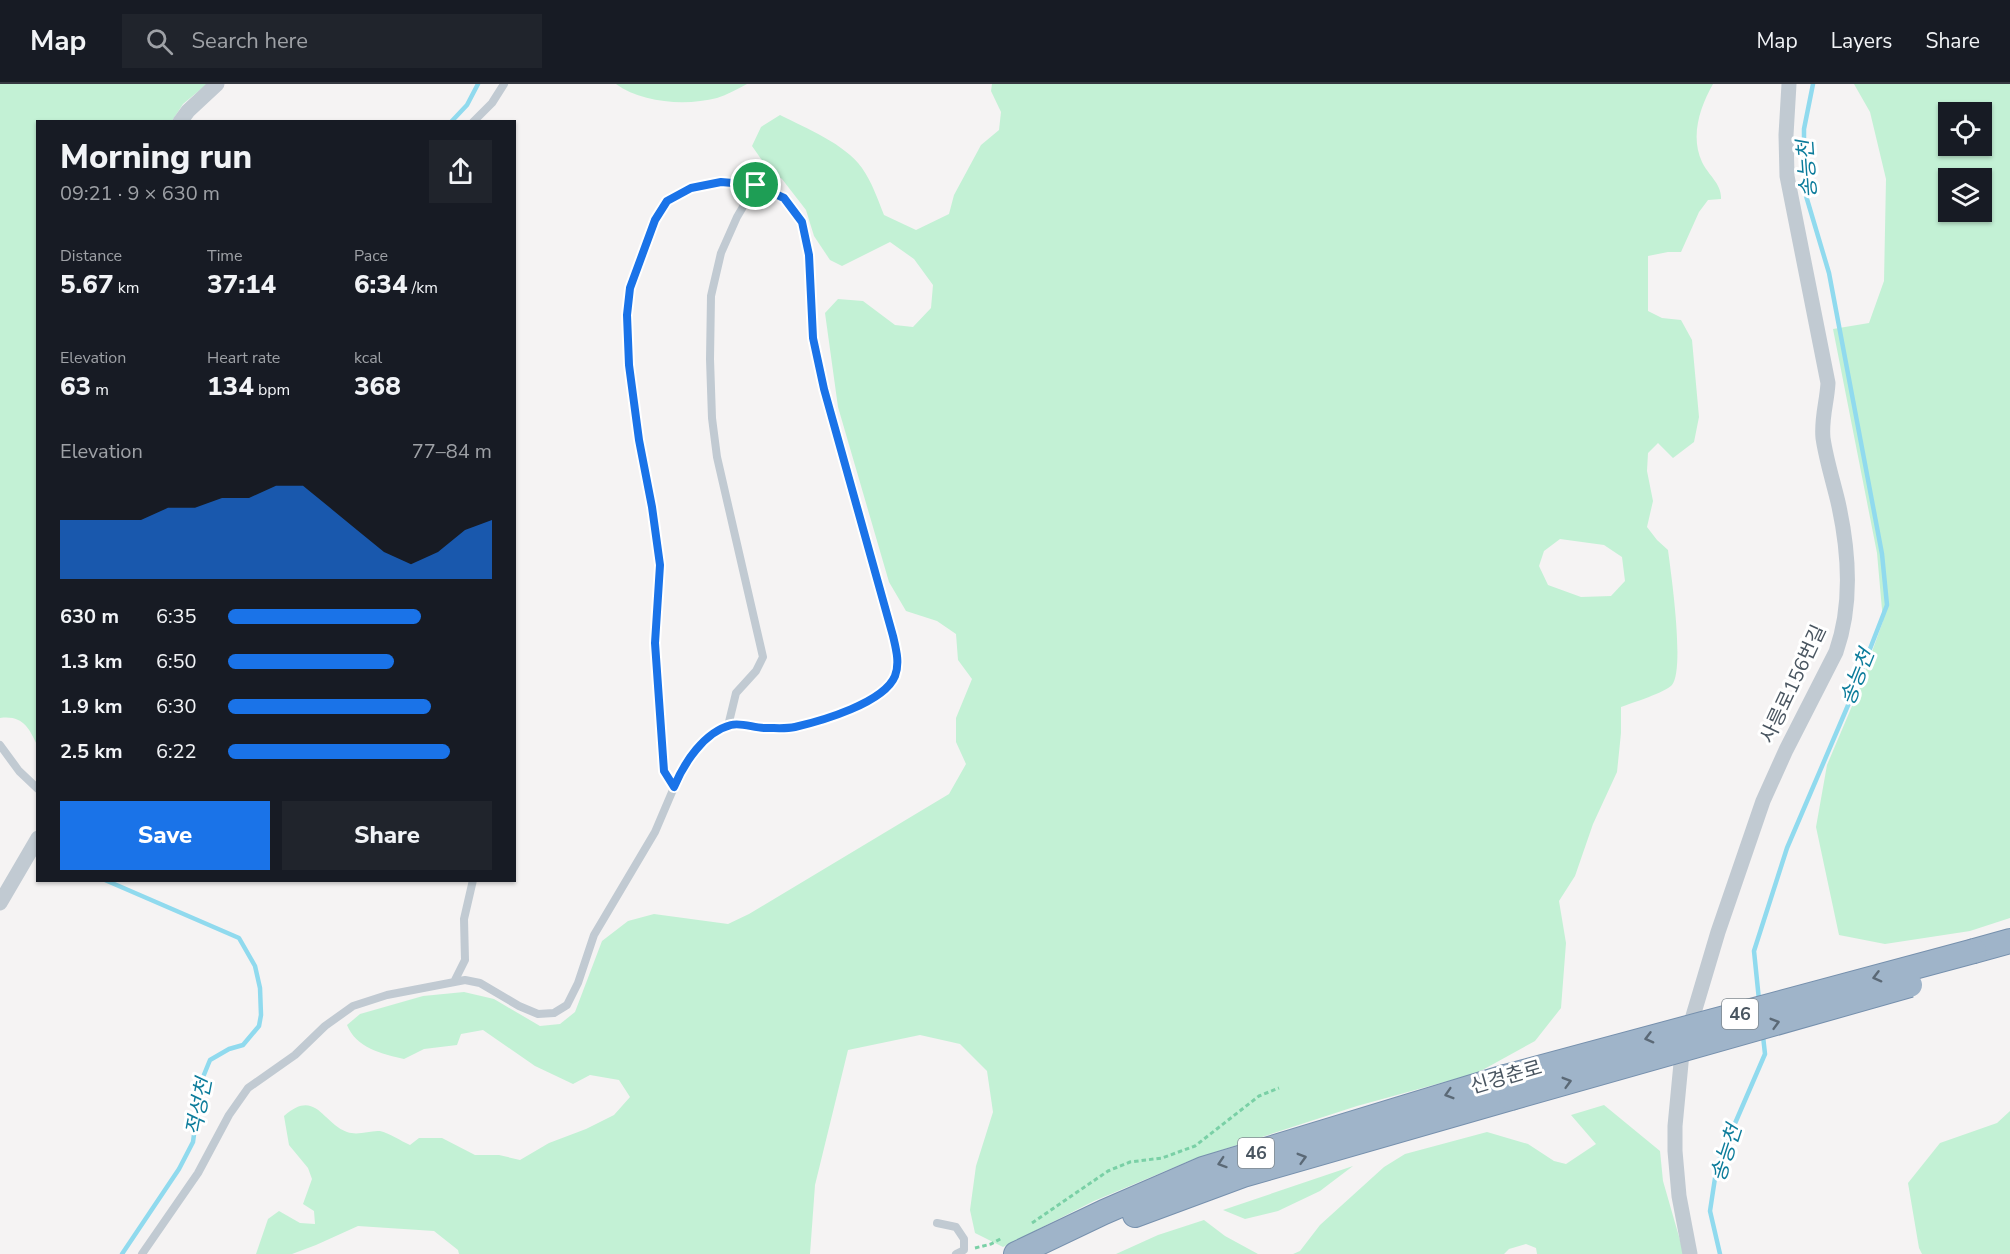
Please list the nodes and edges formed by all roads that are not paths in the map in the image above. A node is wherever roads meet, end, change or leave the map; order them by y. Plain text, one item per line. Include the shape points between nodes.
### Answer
1 (217, 84) edge
2 (504, 84) edge
3 (1789, 84) edge
4 (181, 120) edge
5 (475, 120) edge
6 (756, 185) junction
7 (728, 726) junction
8 (0, 745) edge
9 (36, 787) edge
10 (674, 787) junction
11 (36, 841) edge
12 (473, 882) edge
13 (0, 903) edge
14 (2010, 941) edge
15 (2010, 957) edge
16 (1976, 958) junction
17 (454, 982) junction
18 (1508, 1087) junction
19 (937, 1223) dead end
20 (1014, 1244) edge
21 (960, 1252) edge
22 (142, 1254) edge
23 (1052, 1254) edge
24 (1690, 1254) edge

1 - 4 street
2 - 5 lane via 492,104
3 - 24 street, 사릉로156번길 via 1787,176 1828,383 1824,441 1844,531 1847,598 1836,652 1782,758 1751,832 1682,1053 1675,1151 1678,1196
6 - 7 lane via 721,253 711,296 712,418 717,457 763,657 736,693
6 - 7 lane via 784,198 802,222 809,255 813,338 822,379 898,657 894,677 882,692 864,703 792,727
6 - 10 lane via 721,182 691,188 667,201 655,220 630,288 629,365 660,565 655,643 664,771
7 - 10 lane via 701,744
8 - 9 lane
10 - 17 lane via 655,832 594,935 567,1005 554,1013 538,1014 480,983
11 - 13 street
12 - 17 lane via 464,920 465,960
14 - 16 highway, 신경춘로 / 46
15 - 16 highway, 신경춘로 / 46
16 - 18 highway, 신경춘로 / 46, bridge
17 - 22 lane via 353,1006 248,1088 198,1173
18 -> 20 highway, 신경춘로 / 46 via 1203,1169 1104,1212
23 -> 18 highway, 신경춘로 / 46 via 1129,1218 1242,1174
19 - 21 lane via 956,1227 964,1239

